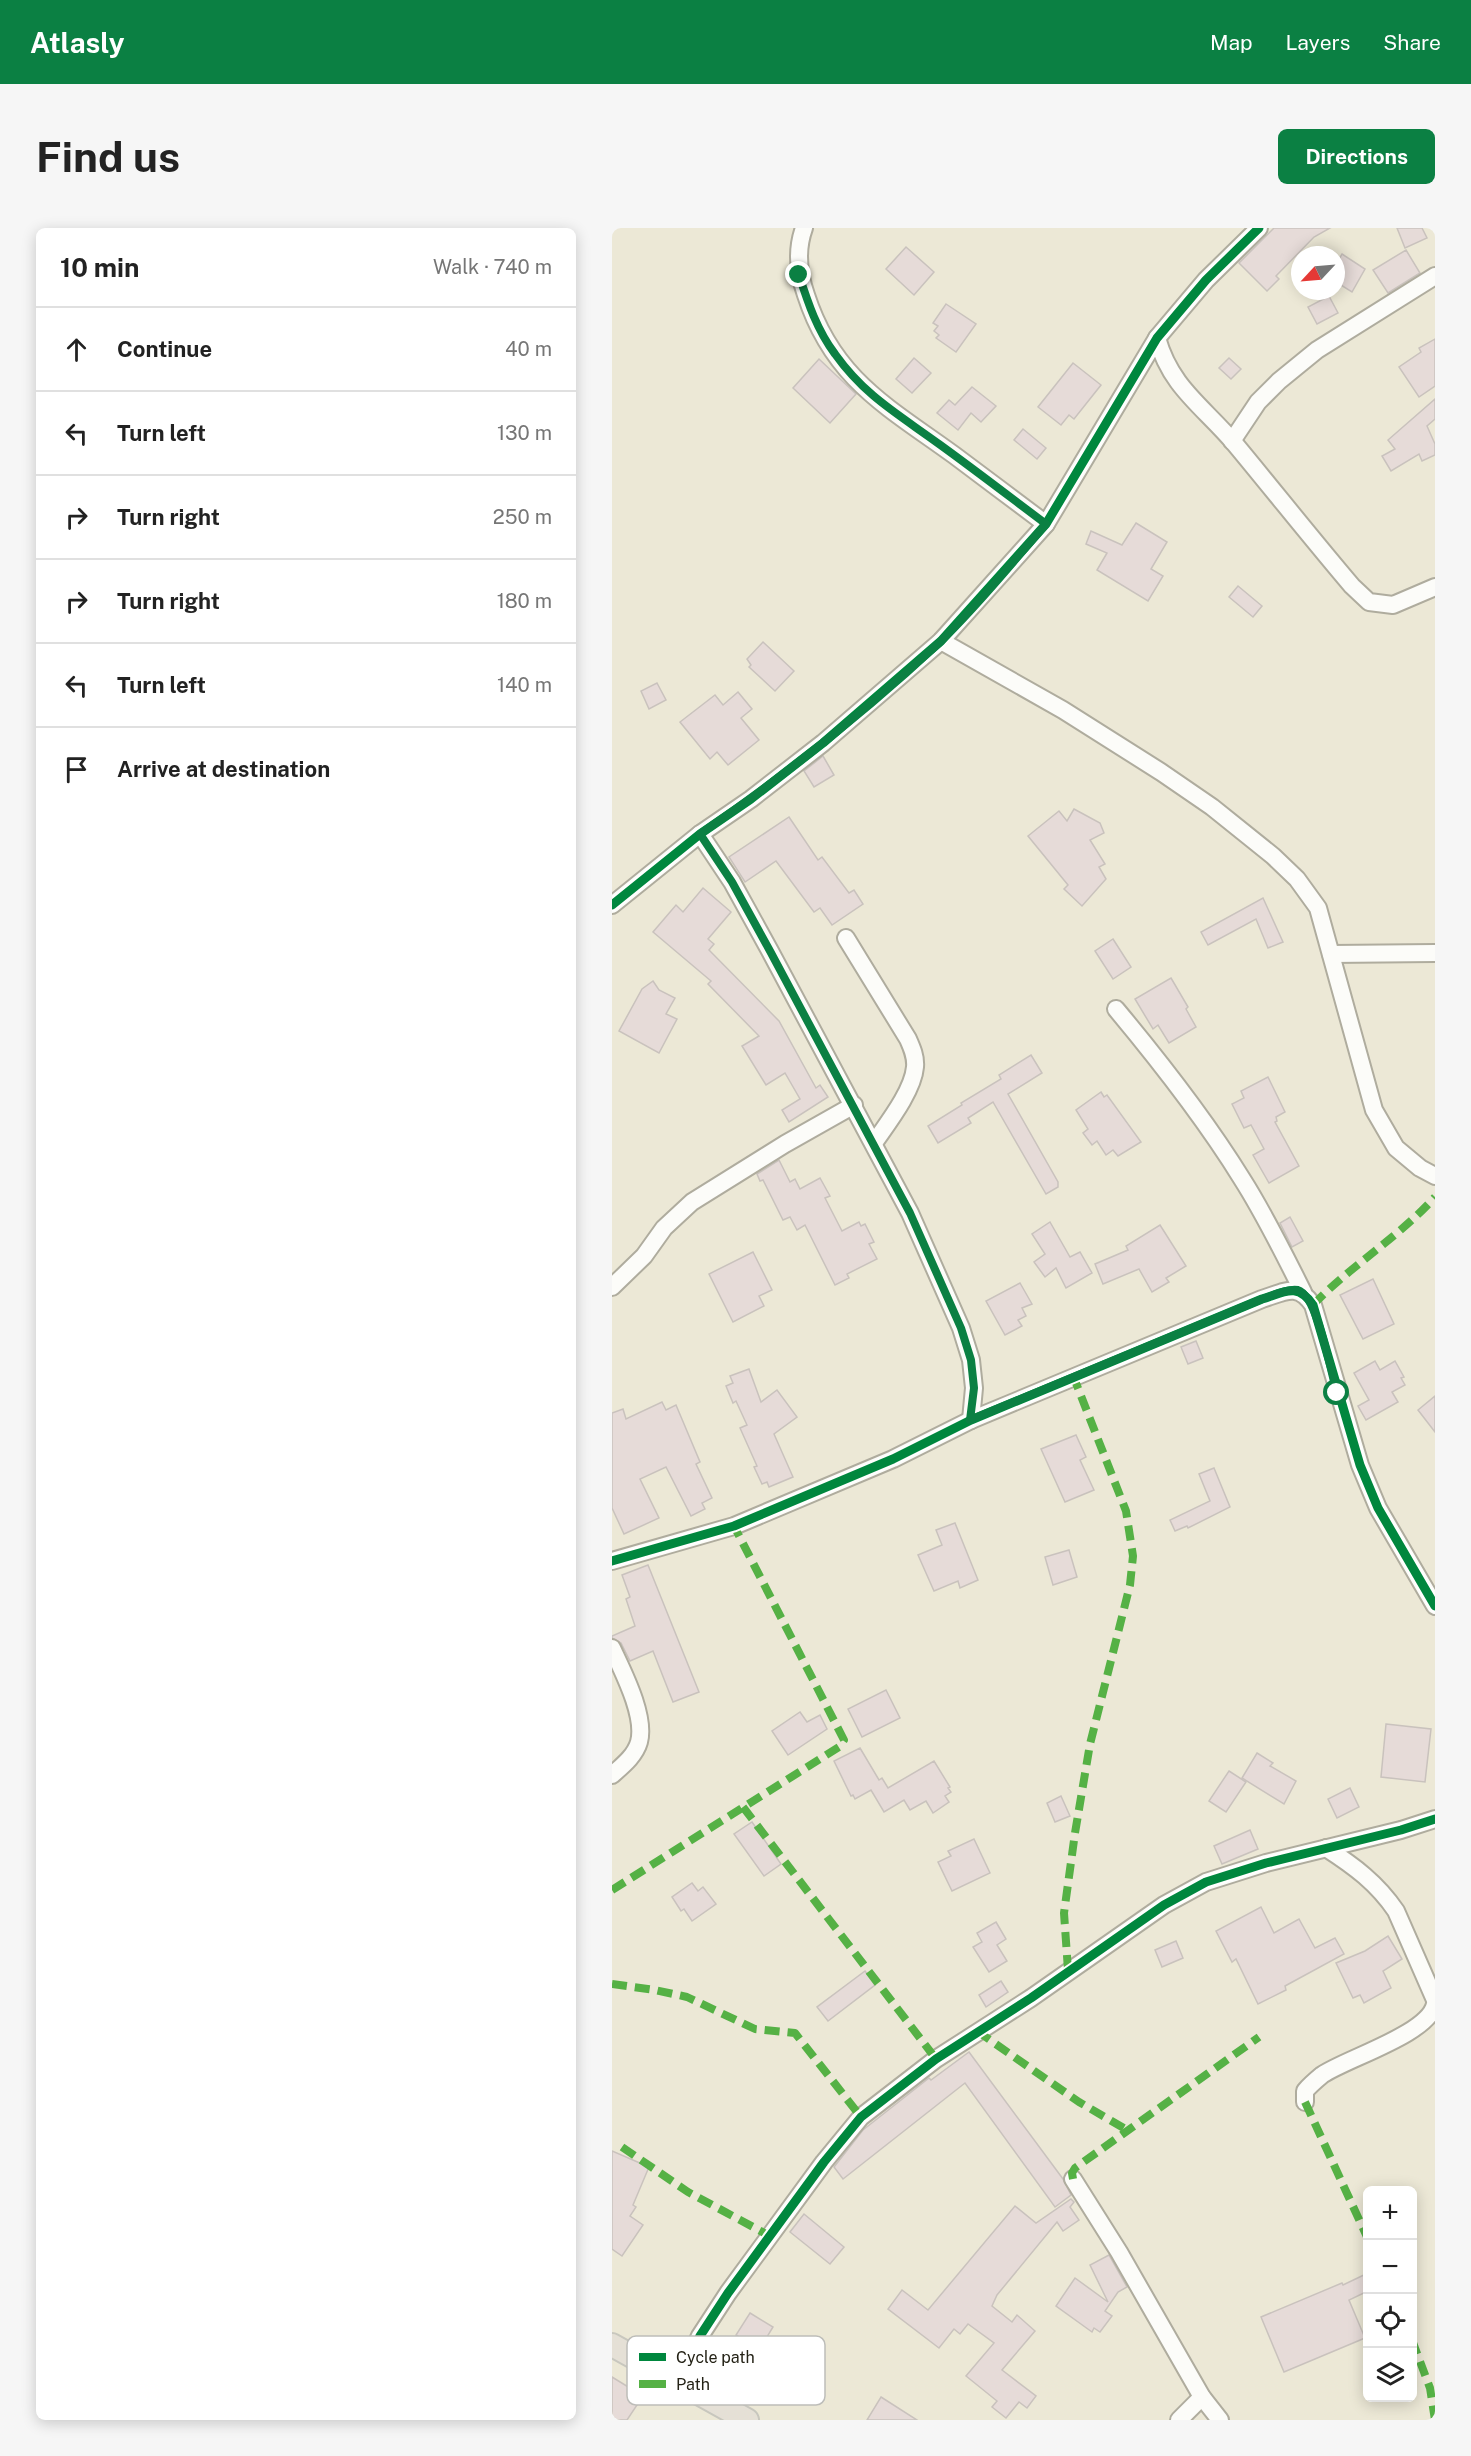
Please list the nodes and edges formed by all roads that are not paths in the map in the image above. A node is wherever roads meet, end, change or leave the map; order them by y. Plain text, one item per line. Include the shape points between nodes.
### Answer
1 (804, 228) edge
2 (1259, 228) edge
3 (1435, 276) edge
4 (1157, 338) junction
5 (1232, 441) junction
6 (1046, 524) junction
7 (1435, 587) edge
8 (941, 641) junction
9 (700, 834) junction
10 (612, 905) edge
11 (846, 938) dead end
12 (1435, 953) edge
13 (1331, 954) junction
14 (1116, 1009) dead end
15 (854, 1105) junction
16 (874, 1143) junction
17 (1435, 1176) edge
18 (612, 1287) edge
19 (1303, 1292) junction
20 (970, 1420) junction
21 (612, 1561) edge
22 (1435, 1606) edge
23 (612, 1648) edge
24 (612, 1775) edge
25 (1435, 1819) edge
26 (1326, 1848) junction
27 (1435, 2002) edge
28 (1305, 2102) dead end
29 (1072, 2179) dead end
30 (700, 2336) edge
31 (612, 2345) edge
32 (627, 2353) edge
33 (1202, 2397) junction
34 (721, 2405) edge
35 (747, 2420) edge
36 (1179, 2420) edge
37 (1220, 2420) edge

1 - 6 street via 799,242 799,275 813,318 856,380 881,404
2 - 4 street via 1206,280
3 - 5 street via 1317,350 1258,402
4 - 5 street via 1171,374
4 - 6 street
5 - 7 street via 1369,602 1393,605
6 - 8 street
8 - 9 street via 823,742
8 - 13 street via 1119,744 1212,807 1297,879 1318,908
9 - 10 street
9 - 15 street via 732,882
11 - 16 street via 914,1054 910,1085
12 - 13 street
13 - 17 street via 1374,1110 1396,1148
14 - 19 street via 1242,1178
15 - 16 street
15 - 18 street via 692,1202
16 - 20 street via 961,1328 974,1388
19 - 20 street via 1296,1290 1262,1299
19 - 22 street via 1319,1323 1360,1465 1383,1517
20 - 21 street via 893,1459 734,1526
23 - 24 street via 629,1684 639,1724 639,1742 628,1761
25 - 26 street
26 - 27 street via 1358,1868 1388,1899
26 - 30 street via 1206,1882 1164,1905 936,2059 869,2110 824,2162
27 - 28 street via 1423,2022 1398,2039 1323,2075 1305,2091
29 - 33 street
31 - 32 main road
33 - 36 street
33 - 37 street
34 - 35 main road

